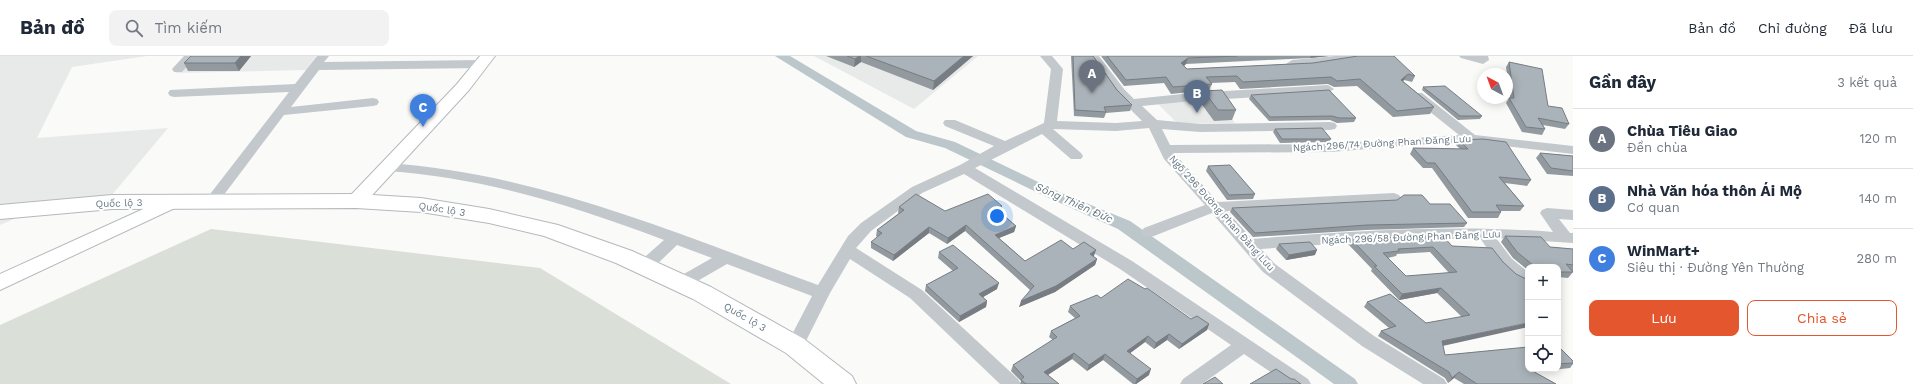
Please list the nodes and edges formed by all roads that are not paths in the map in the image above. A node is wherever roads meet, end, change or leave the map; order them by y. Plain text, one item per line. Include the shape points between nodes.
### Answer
1 (191, 56) edge
2 (1046, 56) edge
3 (1093, 56) edge
4 (1351, 56) edge
5 (1465, 56) edge
6 (1482, 56) edge
7 (485, 60) edge
8 (319, 61) edge
9 (1279, 65) edge
10 (178, 68) dead end
11 (299, 88) junction
12 (1328, 89) edge
13 (1411, 90) edge
14 (174, 93) dead end
15 (373, 102) dead end
16 (1132, 103) junction
17 (280, 112) junction
18 (950, 123) dead end
19 (1153, 124) junction
20 (1330, 126) dead end
21 (1047, 127) junction
22 (1472, 139) junction
23 (1003, 147) junction
24 (1166, 149) junction
25 (1573, 150) edge
26 (1076, 156) dead end
27 (387, 167) junction
28 (965, 167) junction
29 (1394, 198) dead end
30 (356, 200) junction
31 (212, 201) junction
32 (172, 202) junction
33 (1214, 207) junction
34 (0, 212) edge
35 (1573, 215) edge
36 (1149, 232) dead end
37 (1485, 234) junction
38 (675, 238) junction
39 (1570, 238) edge
40 (1249, 245) junction
41 (847, 250) junction
42 (727, 257) junction
43 (644, 267) junction
44 (1525, 278) edge
45 (0, 283) edge
46 (681, 283) junction
47 (822, 293) junction
48 (1244, 344) junction
49 (795, 346) junction
50 (843, 384) edge
51 (1012, 384) edge
52 (1189, 384) edge
53 (1302, 384) edge
54 (1438, 384) edge

1 - 10 street
2 - 21 street via 1057,69
3 - 16 street, Ngõ 296 Đường Phan Đăng Lưu via 1120,92
4 - 9 street via 1310,64
5 - 6 street via 1483,60
7 - 8 street
7 - 27 main road via 463,87
8 - 11 street
11 - 14 street
11 - 17 street
12 - 16 street
13 - 22 street
15 - 17 street
16 - 19 street, Ngõ 296 Đường Phan Đăng Lưu
17 - 31 street
18 - 23 street
19 - 20 street via 1200,128
19 - 21 street
19 - 24 street, Ngõ 296 Đường Phan Đăng Lưu
21 - 23 street
21 - 26 street
22 - 24 street, Ngách 296/74 Đường Phan Đăng Lưu via 1330,148
22 - 25 street, Ngách 296/74 Đường Phan Đăng Lưu
23 - 28 street
24 - 33 street, Ngõ 296 Đường Phan Đăng Lưu via 1169,156
27 - 30 main road
27 - 38 street via 449,172 523,187
28 - 41 street via 916,190 866,227
28 - 48 street via 1088,241
29 - 33 street
30 - 31 highway, Quốc lộ 3
30 - 43 highway, Quốc lộ 3 via 421,205 550,230
31 - 32 highway, Quốc lộ 3
32 - 34 highway, Quốc lộ 3 via 112,202
32 - 45 main road
33 - 36 street
33 - 40 street, Ngõ 296 Đường Phan Đăng Lưu
35 - 39 street via 1547,213
37 - 39 street, Ngách 296/58 Đường Phan Đăng Lưu
37 - 40 street, Ngách 296/58 Đường Phan Đăng Lưu via 1311,240
37 - 44 street via 1506,263
38 - 42 street
38 - 43 street
40 - 54 street, Ngõ 296 Đường Phan Đăng Lưu via 1270,268 1368,341
41 - 47 street
41 - 51 street via 916,294
42 - 46 street
42 - 47 street
43 - 46 highway, Quốc lộ 3
46 - 49 highway, Quốc lộ 3
47 - 49 street
48 - 52 street
48 - 53 street
49 - 50 highway, Quốc lộ 3

